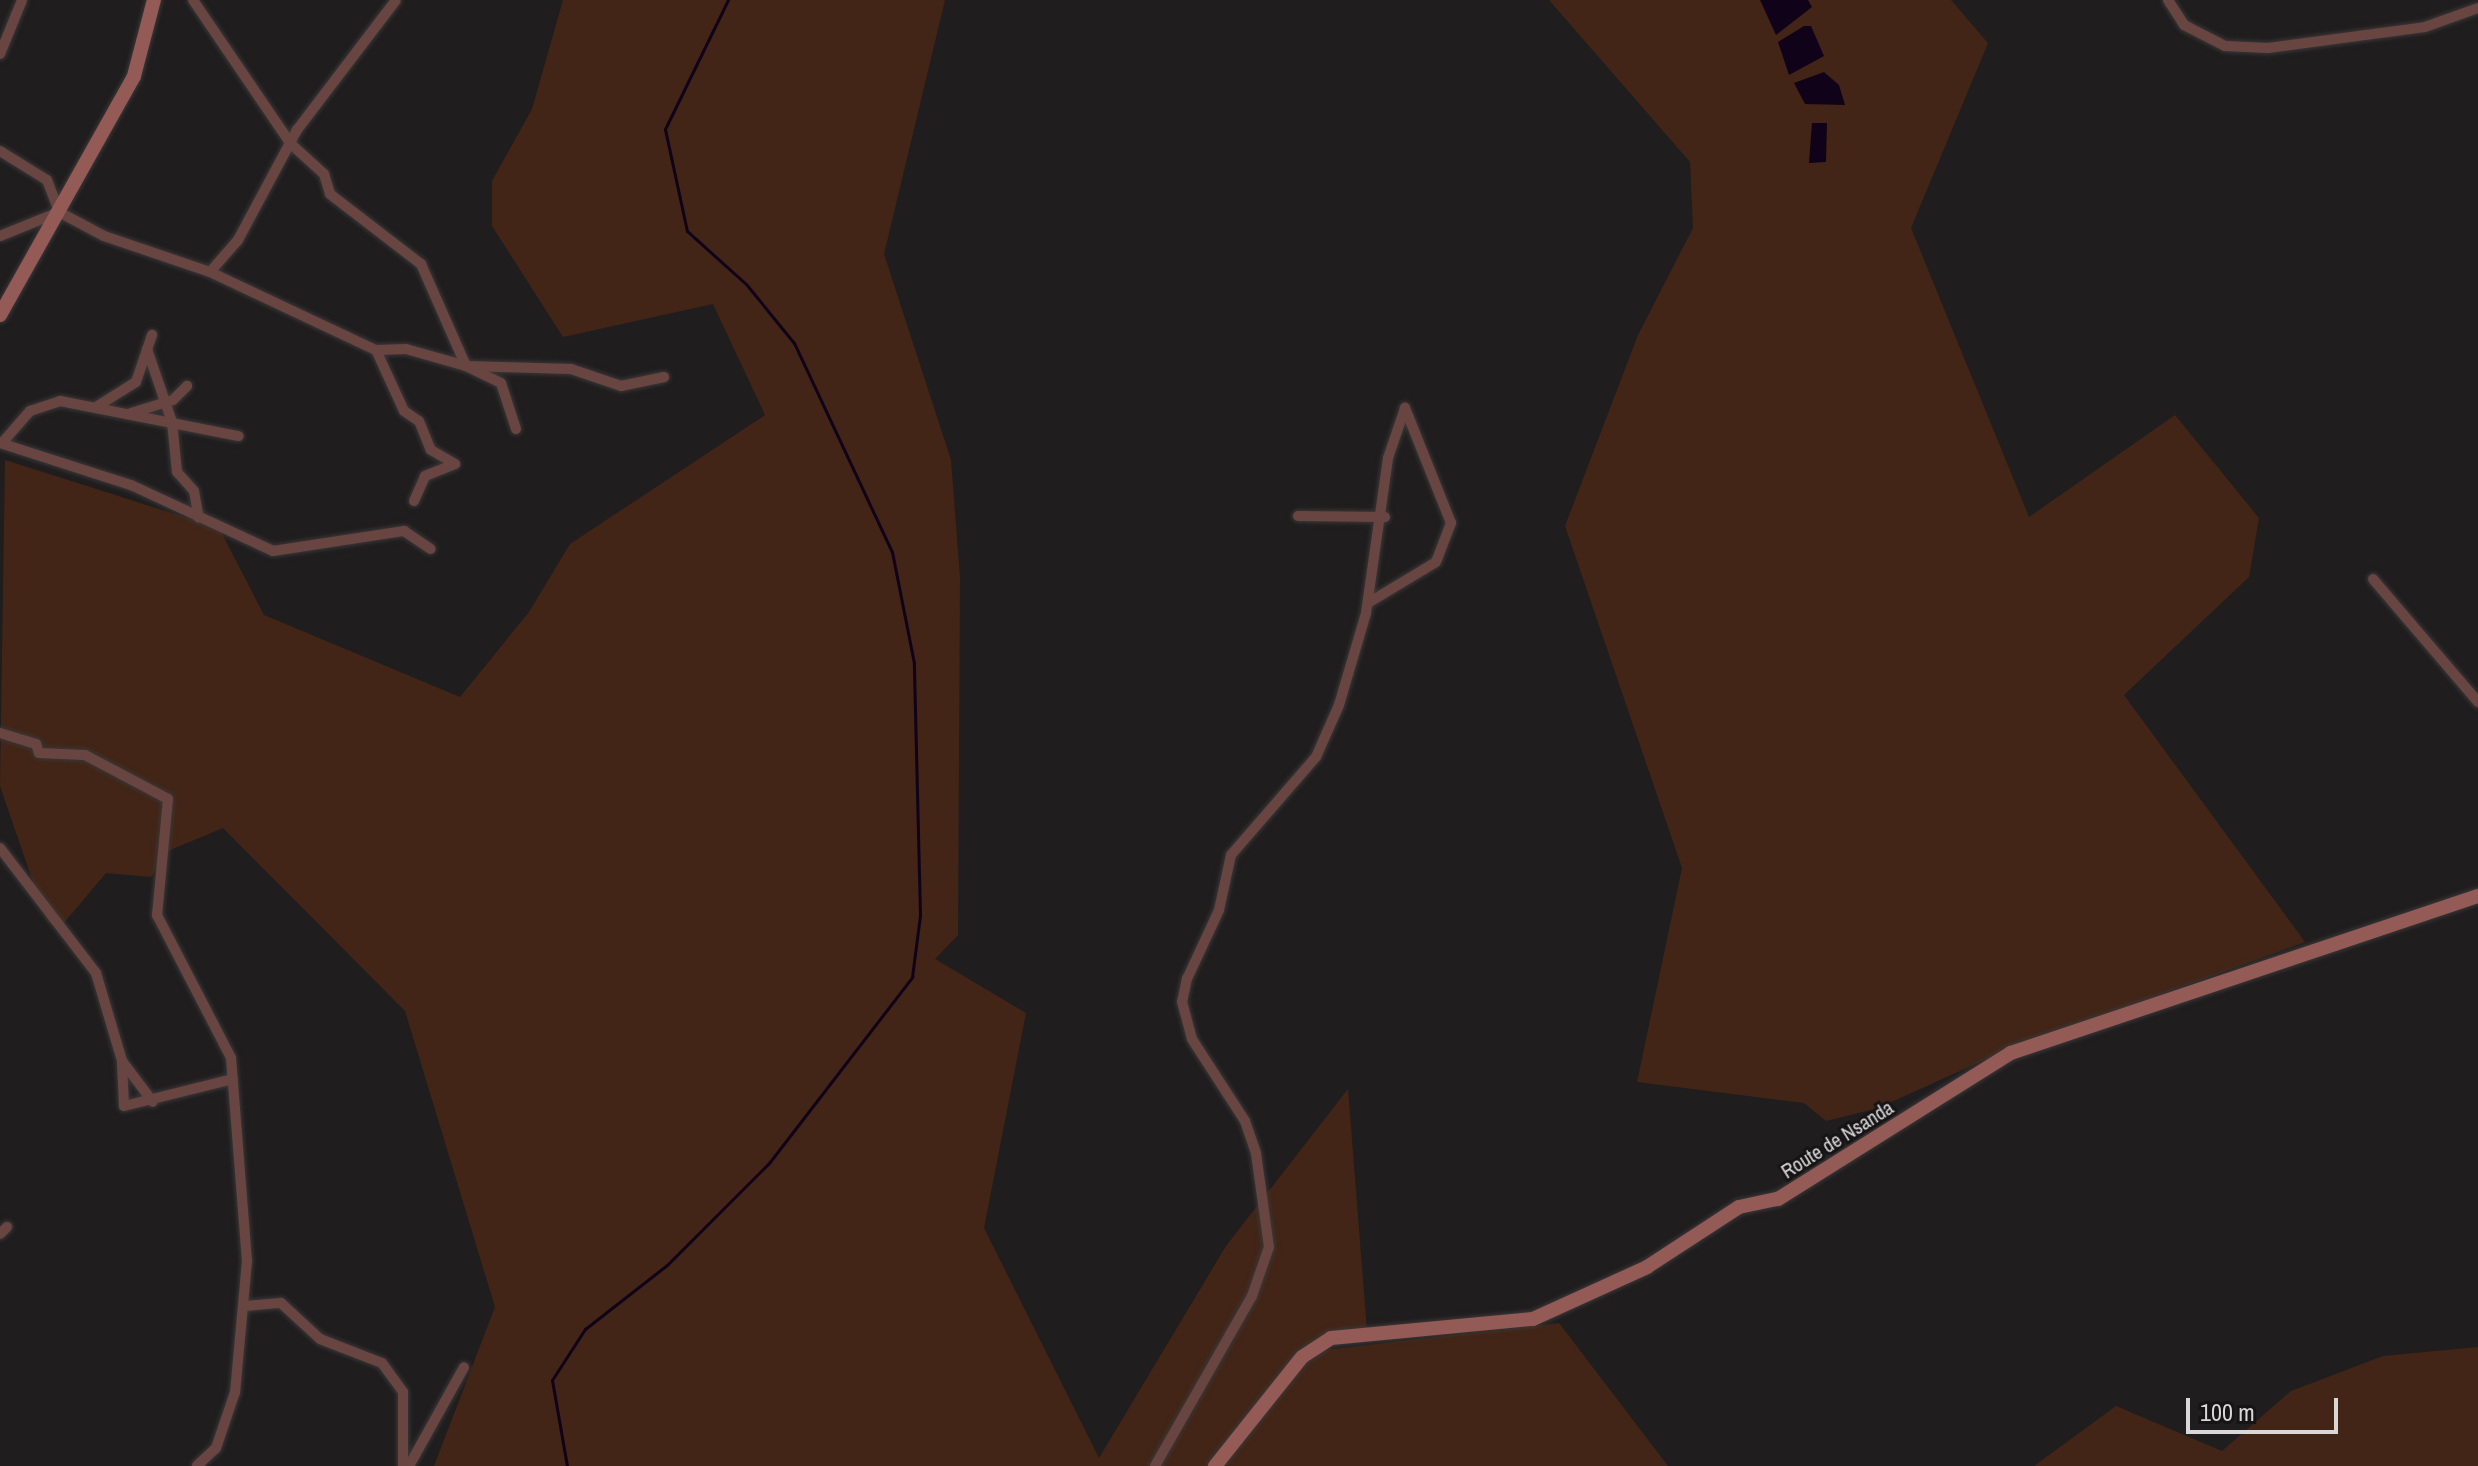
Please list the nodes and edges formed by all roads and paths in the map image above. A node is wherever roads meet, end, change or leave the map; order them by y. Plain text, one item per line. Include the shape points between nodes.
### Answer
1 (22, 0) edge
2 (154, 0) edge
3 (193, 0) edge
4 (396, 0) edge
5 (2168, 0) edge
6 (2478, 8) edge
7 (0, 54) edge
8 (291, 144) junction
9 (0, 151) edge
10 (59, 212) junction
11 (0, 236) edge
12 (210, 272) junction
13 (0, 315) edge
14 (152, 335) dead end
15 (147, 349) junction
16 (376, 350) junction
17 (466, 366) junction
18 (664, 377) dead end
19 (187, 386) dead end
20 (163, 403) junction
21 (96, 407) junction
22 (129, 414) junction
23 (172, 422) junction
24 (516, 429) dead end
25 (239, 436) dead end
26 (1, 443) edge
27 (414, 501) dead end
28 (1298, 516) dead end
29 (1385, 517) junction
30 (199, 518) junction
31 (431, 549) dead end
32 (2373, 579) dead end
33 (1368, 603) junction
34 (2478, 702) edge
35 (0, 733) edge
36 (0, 848) edge
37 (2478, 896) edge
38 (122, 1061) junction
39 (233, 1079) junction
40 (153, 1102) junction
41 (245, 1306) junction
42 (464, 1367) dead end
43 (197, 1466) edge
44 (403, 1466) edge
45 (409, 1466) edge
46 (1155, 1466) edge
47 (1215, 1466) edge

1 - 7 street
2 - 10 street via 134,76
3 - 8 street
4 - 8 street
5 - 6 street via 2184,25 2225,46 2268,48 2425,27
8 - 12 street via 238,240
8 - 17 street via 324,174 330,194 421,264
9 - 10 street via 47,180
10 - 11 street
10 - 12 street via 104,236
10 - 13 street
12 - 16 street
14 - 15 street
15 - 20 street
15 - 21 street via 136,382
16 - 17 street via 406,349
16 - 27 street via 404,411 419,421 431,450 455,464 425,476
17 - 18 street via 571,369 621,386
17 - 24 street via 501,383
19 - 20 street
20 - 22 street
20 - 23 street
21 - 22 street
21 - 26 street via 60,401 30,411
22 - 23 street
23 - 25 street
23 - 30 street via 177,472 194,491
26 - 30 street via 90,470
28 - 29 street
29 - 33 street
29 - 33 street via 1388,458 1405,408 1451,523 1436,562
30 - 31 street via 273,551 404,531
32 - 34 street
33 - 46 street via 1339,705 1316,757 1231,855 1219,910 1187,979 1182,1002 1192,1039 1245,1121 1256,1153 1269,1247 1252,1296
35 - 39 street via 36,744 39,753 85,755 168,799 160,926 224,1038
36 - 38 street via 96,973
37 - 47 street, Route de Nsanda via 2011,1053 1778,1199 1739,1207 1647,1267 1533,1319 1331,1338 1302,1357
38 - 40 street
38 - 40 street via 124,1106
39 - 40 street
39 - 41 street
41 - 43 street via 226,1428
41 - 44 street via 281,1303 320,1339 387,1368 403,1392
42 - 45 street

